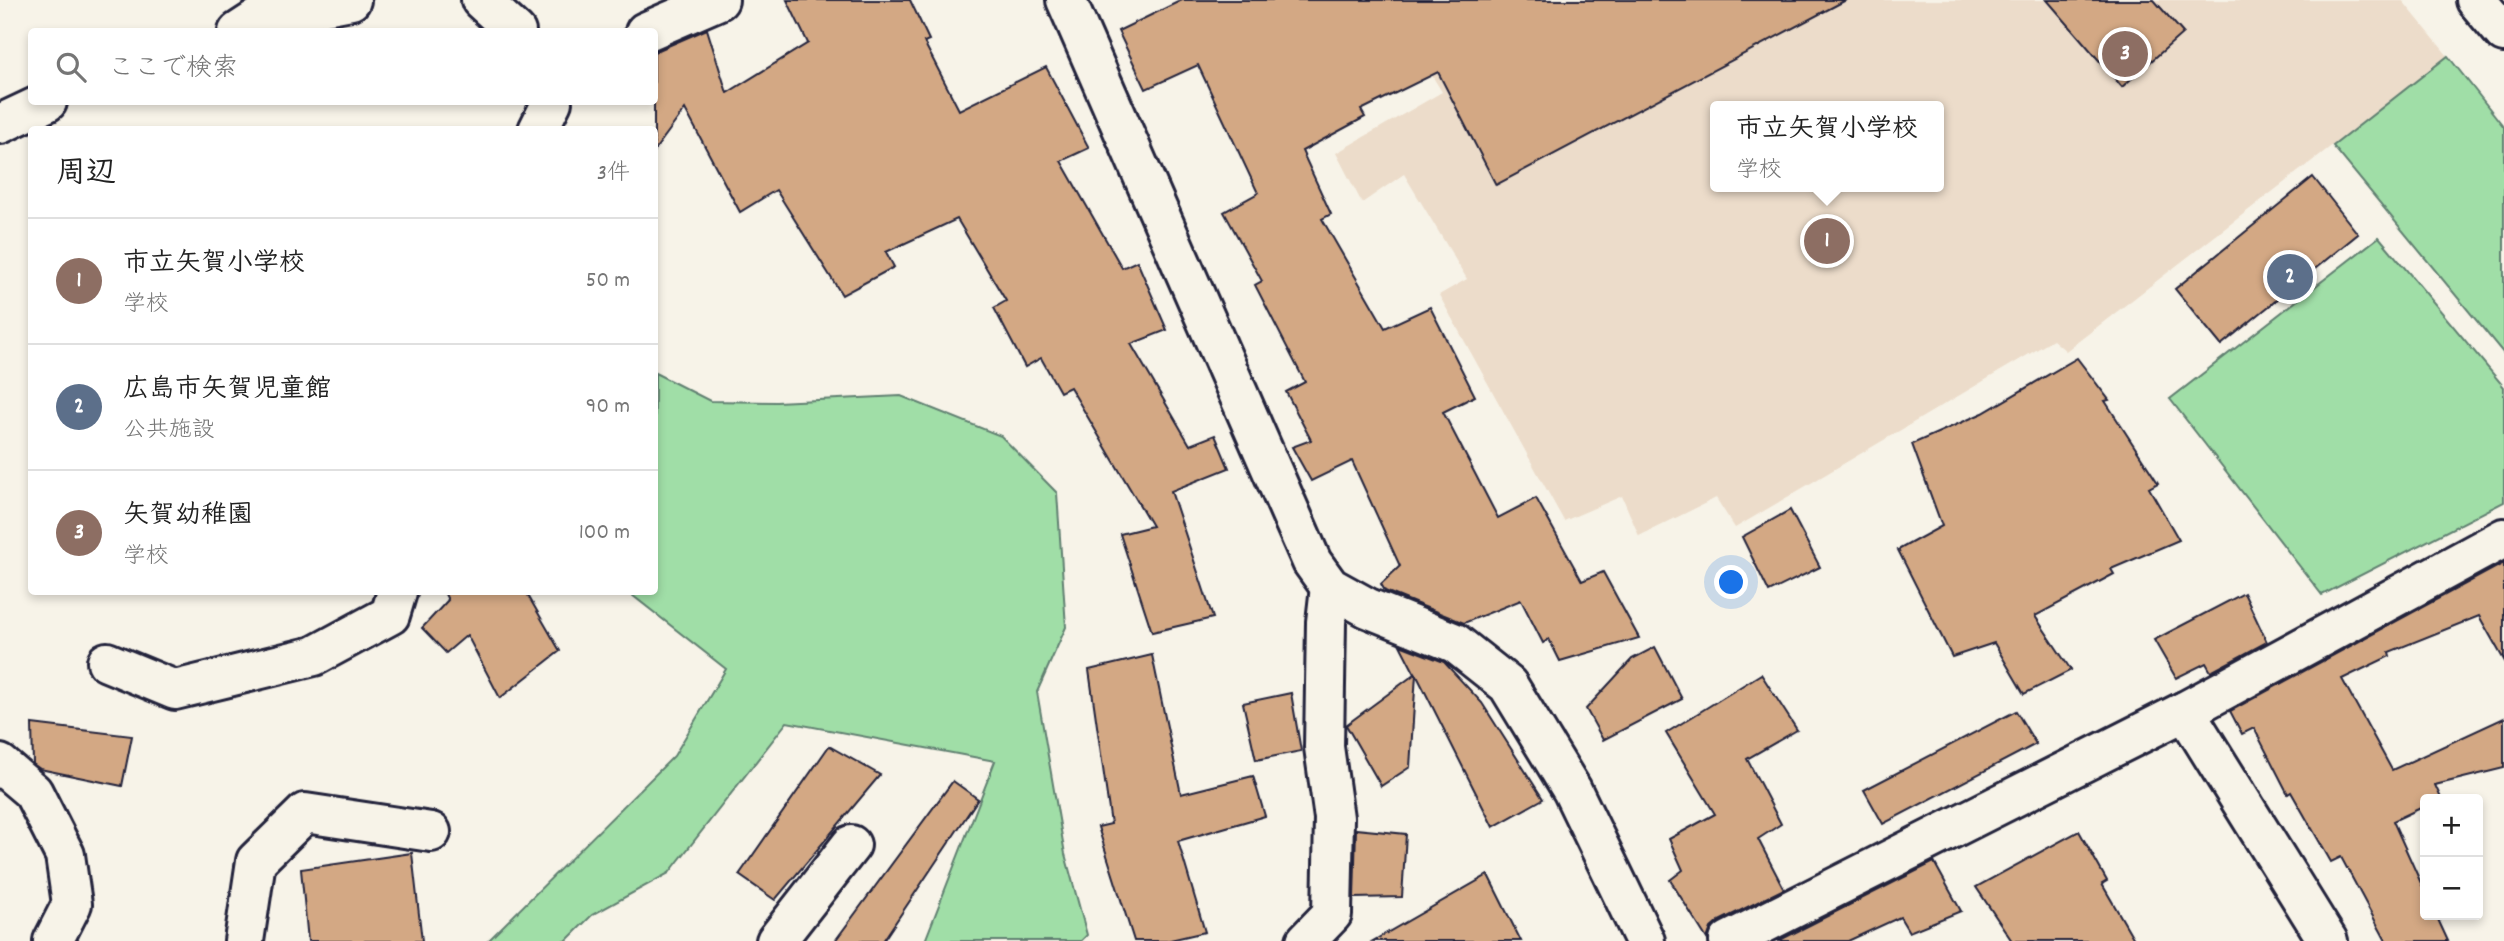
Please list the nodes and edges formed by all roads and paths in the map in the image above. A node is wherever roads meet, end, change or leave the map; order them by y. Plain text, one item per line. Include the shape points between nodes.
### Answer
1 (351, 0) edge
2 (481, 0) edge
3 (719, 0) edge
4 (1066, 0) edge
5 (2476, 0) edge
6 (244, 28) edge
7 (512, 28) edge
8 (654, 28) edge
9 (2504, 33) edge
10 (41, 105) edge
11 (550, 105) edge
12 (0, 124) edge
13 (540, 126) edge
14 (2504, 537) edge
15 (1330, 587) junction
16 (396, 595) edge
17 (107, 662) dead end
18 (2185, 710) junction
19 (0, 764) edge
20 (431, 832) dead end
21 (851, 845) dead end
22 (53, 941) edge
23 (244, 941) edge
24 (776, 941) edge
25 (1307, 941) edge
26 (1645, 941) edge
27 (1729, 941) edge
28 (2328, 941) edge

1 - 6 street via 261,17
2 - 7 street
3 - 8 street
4 - 15 street via 1312,562
5 - 9 street
10 - 12 street
11 - 13 street
14 - 18 street
15 - 25 street via 1324,747 1334,818 1332,914
15 - 26 street via 1368,608 1455,643 1508,685 1572,790
16 - 17 street via 390,614 314,656 175,690
18 - 27 street
18 - 28 street
19 - 22 street via 33,792 65,855 72,904
20 - 23 street via 305,813 256,861
21 - 24 street

